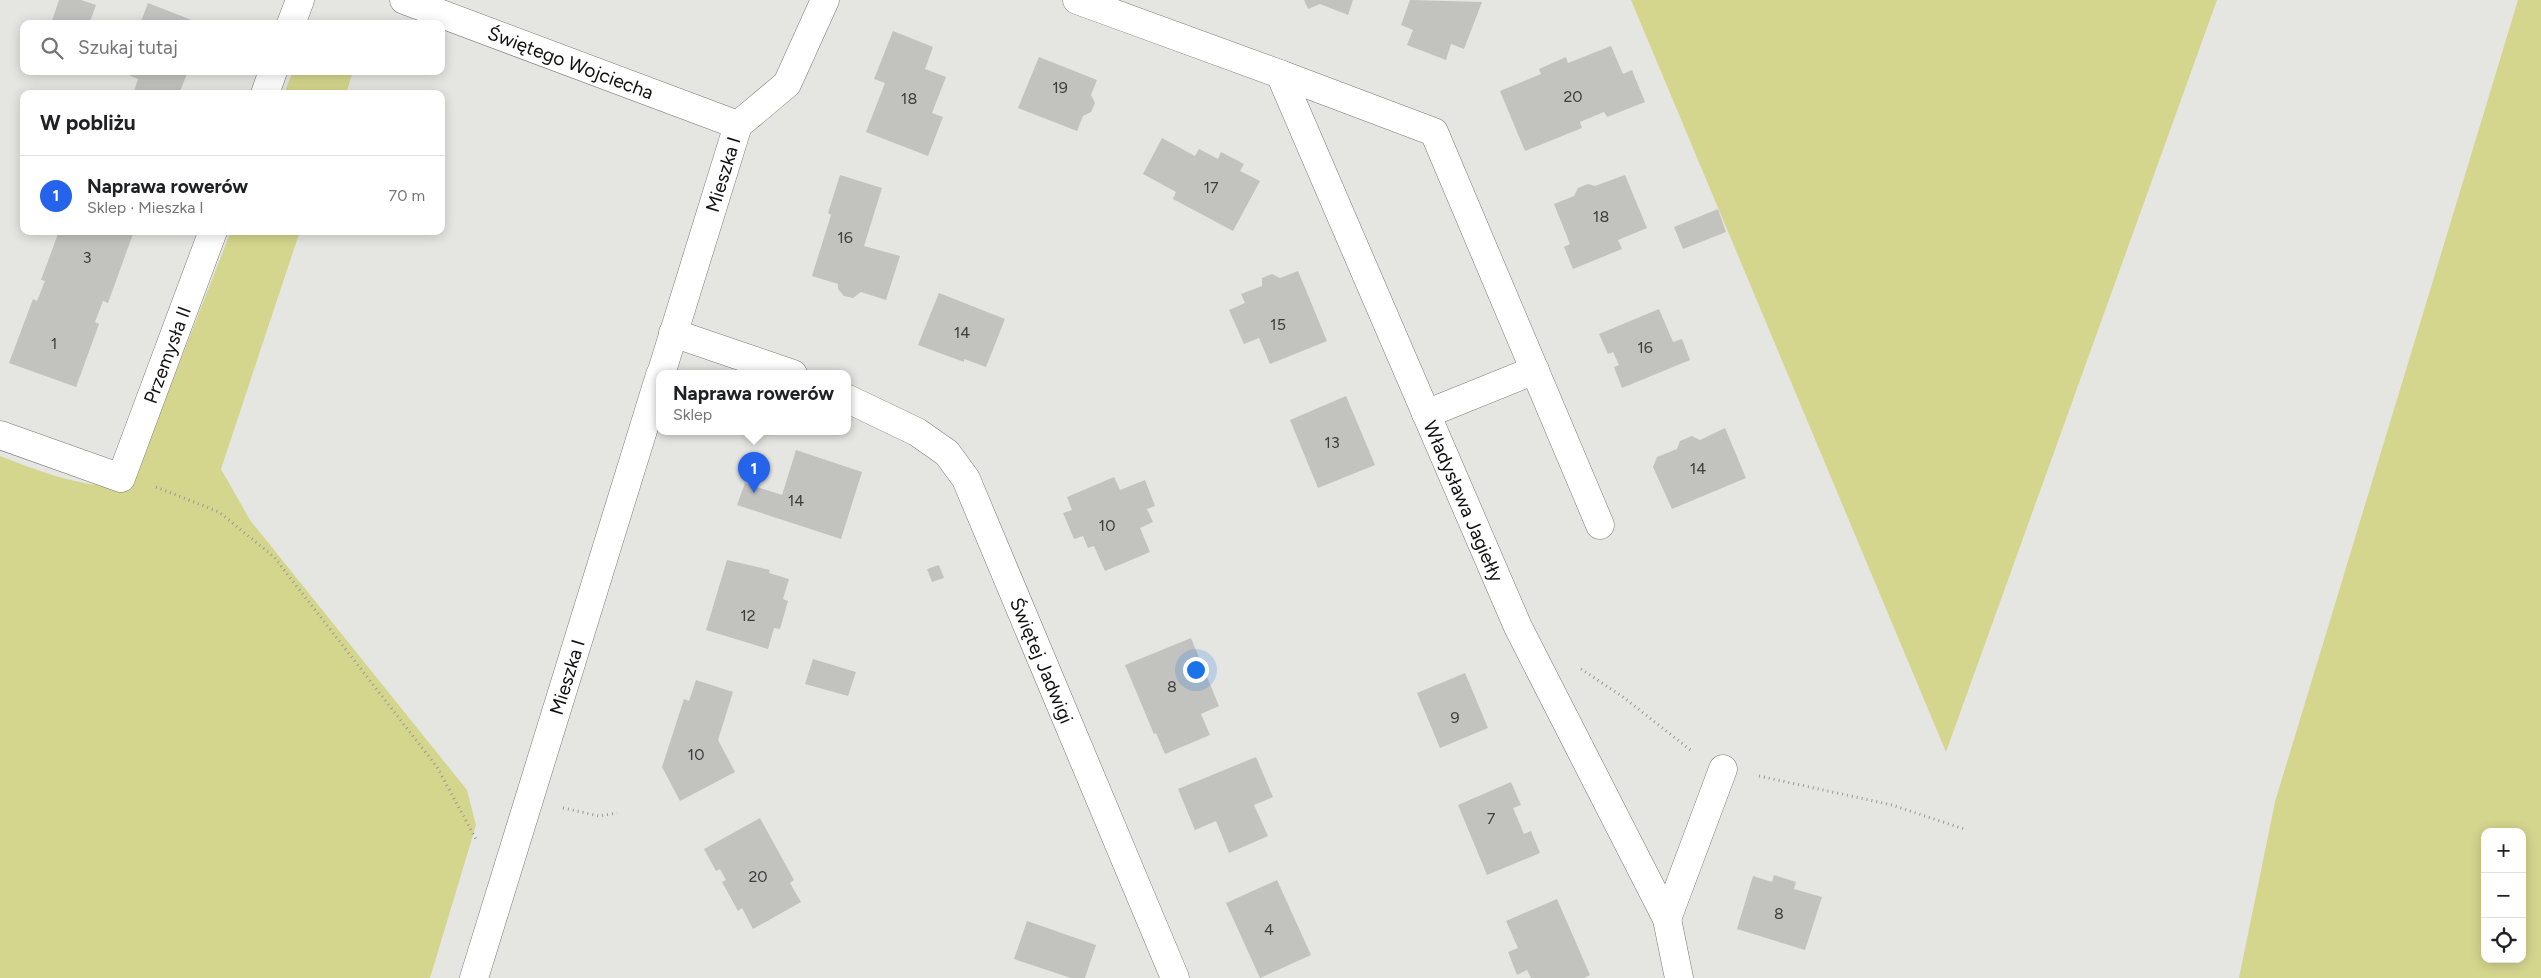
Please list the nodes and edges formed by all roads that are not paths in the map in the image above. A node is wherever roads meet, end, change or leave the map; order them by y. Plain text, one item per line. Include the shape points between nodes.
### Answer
1 (300, 0) edge
2 (404, 0) edge
3 (826, 0) edge
4 (1077, 0) edge
5 (292, 20) edge
6 (1280, 74) junction
7 (272, 75) edge
8 (266, 90) edge
9 (738, 125) junction
10 (212, 235) edge
11 (673, 333) junction
12 (662, 370) edge
13 (781, 370) edge
14 (1535, 370) junction
15 (656, 388) edge
16 (851, 400) edge
17 (1426, 414) junction
18 (0, 435) edge
19 (1600, 524) dead end
20 (1723, 769) dead end
21 (1666, 918) junction
22 (474, 978) edge
23 (1175, 978) edge
24 (1679, 978) edge

1 - 5 street
2 - 9 street, Świętego Wojciecha
3 - 9 street, Mieszka I via 787,84
4 - 6 street
6 - 14 street via 1434,132
6 - 17 street, Władysława Jagiełły
7 - 8 street
9 - 11 street, Mieszka I
10 - 18 street, Przemysła II via 121,478
11 - 12 street, Mieszka I
11 - 13 street
14 - 17 street
14 - 19 street
15 - 22 street, Mieszka I
16 - 23 street, Świętej Jadwigi via 917,432 947,453 966,479
17 - 21 street, Władysława Jagiełły via 1518,627
20 - 21 street
21 - 24 street, Władysława Jagiełły

